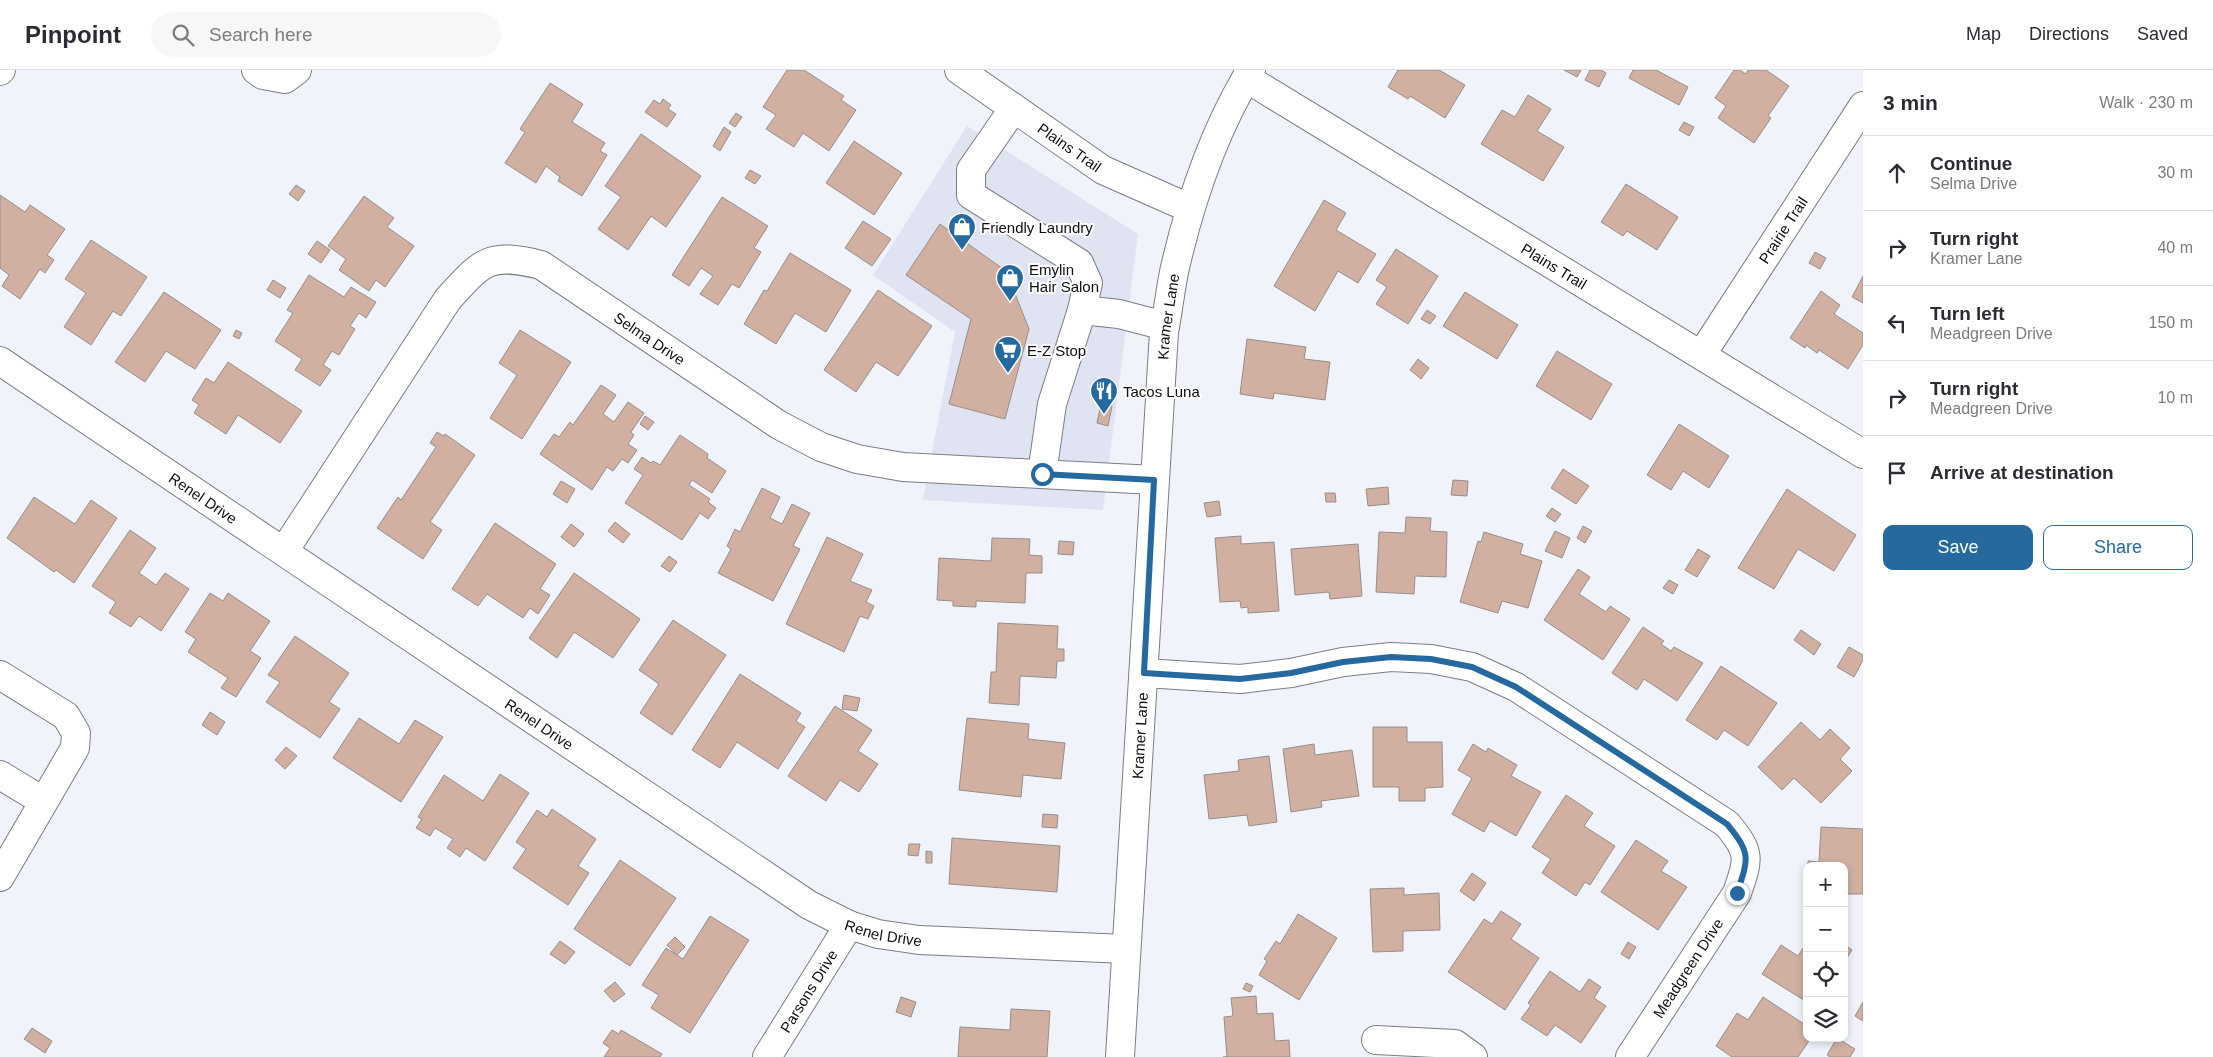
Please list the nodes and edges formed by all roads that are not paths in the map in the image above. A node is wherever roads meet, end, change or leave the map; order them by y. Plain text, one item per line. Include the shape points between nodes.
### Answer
1 (256, 70) edge
2 (297, 70) edge
3 (959, 70) edge
4 (1249, 74) edge
5 (1863, 106) edge
6 (1014, 108) junction
7 (1189, 208) junction
8 (1082, 310) junction
9 (1166, 326) junction
10 (1702, 354) junction
11 (0, 361) edge
12 (1863, 454) edge
13 (1042, 474) junction
14 (1154, 480) junction
15 (284, 551) junction
16 (1144, 673) junction
17 (0, 675) edge
18 (0, 775) edge
19 (43, 801) junction
20 (0, 877) edge
21 (849, 925) junction
22 (1126, 949) junction
23 (1376, 1040) dead end
24 (767, 1057) edge
25 (1120, 1057) edge
26 (1473, 1057) edge
27 (1630, 1057) edge

1 - 2 street via 263,75 285,79
3 - 6 street, Plains Trail
4 - 7 street, Kramer Lane via 1230,107
4 - 10 street, Plains Trail
5 - 10 street, Prairie Trail
6 - 7 street, Plains Trail via 1103,170
6 - 8 street via 971,170 971,195 1079,262 1088,283
7 - 9 street, Kramer Lane via 1173,274
8 - 9 street via 1119,314
8 - 13 street via 1052,404
9 - 14 street, Kramer Lane
10 - 12 street, Plains Trail
11 - 15 street, Renel Drive
13 - 14 street, Selma Drive
13 - 15 street, Selma Drive via 904,467 857,459 821,447 779,425 541,265 513,259 494,260 475,270 448,299
14 - 16 street, Kramer Lane
15 - 21 street, Renel Drive via 809,905
16 - 22 street, Kramer Lane
16 - 27 street, Meadgreen Drive via 1240,679 1391,657 1431,659 1472,667 1516,687 1727,824 1744,844 1746,866 1737,893
17 - 19 street via 66,716 76,733 75,748
18 - 19 street
19 - 20 street
21 - 22 street, Renel Drive via 878,934 919,940
21 - 24 street, Parsons Drive
22 - 25 street, Kramer Lane
23 - 26 street via 1455,1044

